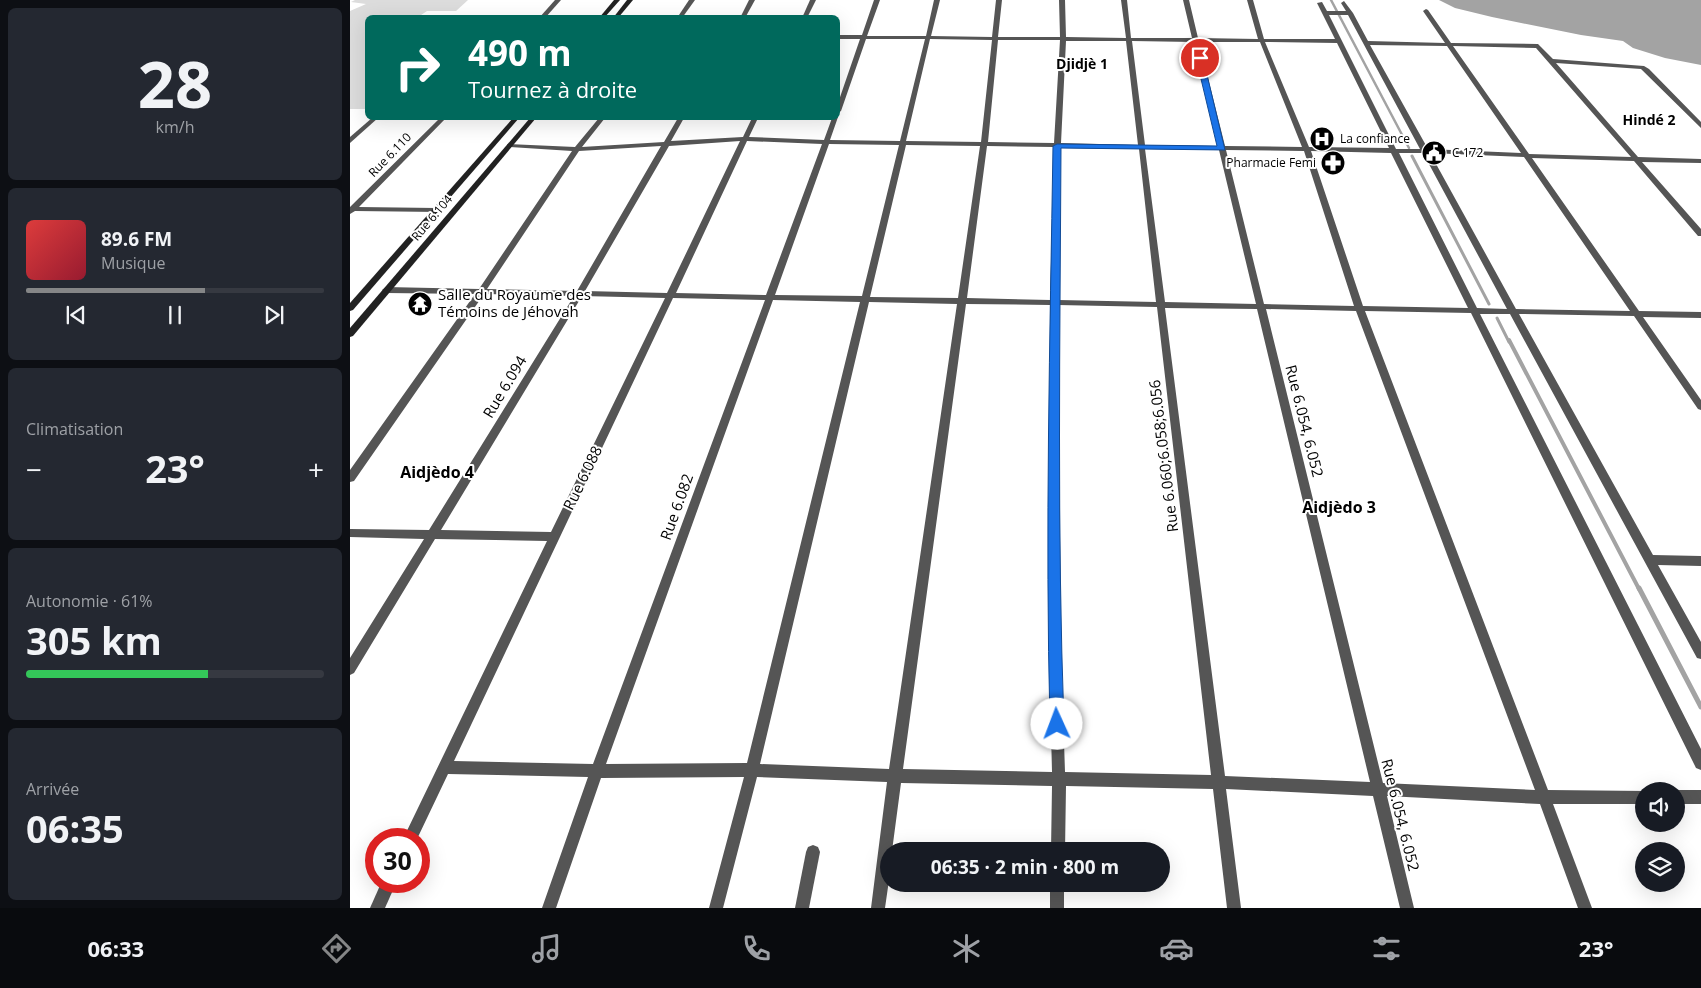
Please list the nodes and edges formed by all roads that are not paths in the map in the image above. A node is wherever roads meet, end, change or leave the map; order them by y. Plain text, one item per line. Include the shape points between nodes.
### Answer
1 (558, 0) edge
2 (617, 0) edge
3 (630, 0) edge
4 (692, 0) edge
5 (752, 0) edge
6 (813, 0) edge
7 (877, 0) edge
8 (938, 0) edge
9 (999, 0) edge
10 (1062, 0) edge
11 (1124, 0) edge
12 (1186, 0) edge
13 (1250, 0) edge
14 (1320, 3) dead end
15 (1344, 3) dead end
16 (1426, 11) dead end
17 (1328, 13) junction
18 (1347, 13) junction
19 (544, 15) edge
20 (604, 15) edge
21 (618, 15) edge
22 (681, 15) edge
23 (744, 15) edge
24 (806, 15) edge
25 (840, 37) edge
26 (863, 37) junction
27 (927, 38) junction
28 (994, 38) junction
29 (1063, 39) junction
30 (1129, 40) junction
31 (1195, 40) junction
32 (1262, 41) junction
33 (1338, 41) junction
34 (1366, 44) junction
35 (1449, 45) junction
36 (1551, 61) junction
37 (840, 105) edge
38 (373, 120) edge
39 (441, 120) edge
40 (514, 120) edge
41 (531, 120) edge
42 (600, 120) edge
43 (680, 120) edge
44 (754, 120) edge
45 (834, 120) edge
46 (1701, 126) edge
47 (744, 139) junction
48 (350, 141) edge
49 (827, 142) junction
50 (903, 144) junction
51 (510, 145) junction
52 (664, 145) junction
53 (984, 145) junction
54 (1057, 146) junction
55 (1142, 147) junction
56 (1222, 148) junction
57 (577, 150) junction
58 (1307, 150) junction
59 (1394, 151) junction
60 (1425, 152) junction
61 (1525, 154) junction
62 (1638, 159) junction
63 (1701, 161) edge
64 (351, 210) edge
65 (436, 210) junction
66 (1701, 234) edge
67 (386, 290) junction
68 (482, 291) junction
69 (580, 293) junction
70 (671, 295) junction
71 (770, 297) junction
72 (866, 299) junction
73 (962, 301) junction
74 (1054, 302) junction
75 (1161, 304) junction
76 (1260, 306) junction
77 (350, 308) edge
78 (1359, 308) junction
79 (1478, 310) junction
80 (1508, 311) junction
81 (1636, 314) junction
82 (1701, 315) edge
83 (350, 334) edge
84 (1701, 408) edge
85 (350, 478) edge
86 (350, 533) edge
87 (432, 535) junction
88 (555, 537) junction
89 (1649, 560) junction
90 (1701, 561) edge
91 (1701, 654) edge
92 (350, 669) edge
93 (1701, 763) edge
94 (445, 767) junction
95 (752, 770) junction
96 (597, 771) junction
97 (895, 776) junction
98 (1058, 779) junction
99 (1218, 782) junction
100 (1378, 789) junction
101 (1635, 796) edge
102 (1685, 796) edge
103 (1701, 796) edge
104 (1544, 797) junction
105 (415, 828) edge
106 (1058, 842) edge
107 (813, 852) dead end
108 (1057, 892) edge
109 (384, 893) edge
110 (377, 908) edge
111 (549, 908) edge
112 (716, 908) edge
113 (802, 908) edge
114 (878, 908) edge
115 (1057, 908) edge
116 (1234, 908) edge
117 (1407, 908) edge
118 (1585, 908) edge

1 - 19 street
2 - 20 street
3 - 21 street
4 - 22 street
5 - 23 street
6 - 24 street
7 - 26 street
8 - 27 street
9 - 28 street
10 - 29 street
11 - 30 street, Rue 6.060;6.058;6.056
12 - 31 street, Rue 6.054, 6.052
13 - 32 street
14 - 17 street
15 - 18 street
16 - 35 street
17 - 18 street
17 - 33 street
18 - 34 street
25 - 26 street
26 - 27 street
26 - 37 street
27 - 28 street
27 - 50 street
28 - 29 street
28 - 53 street
29 - 30 street
29 - 54 street
30 - 31 street
30 - 55 street, Rue 6.060;6.058;6.056
31 - 32 street
31 - 56 street, Rue 6.054, 6.052
32 - 33 street
32 - 58 street
33 - 59 street
34 - 35 street
34 - 60 street
35 - 36 street via 1538,46
35 - 61 street
36 - 46 street via 1642,67
36 - 62 street
38 - 48 street
39 - 64 street, Rue 6.110
40 - 65 street, Rue 6.104
41 - 51 street, Rue 6.104
42 - 57 street
43 - 52 street, Rue 6.094
44 - 47 street, Rue 6.088
45 - 49 street, Rue 6.082
47 - 49 street
47 - 52 street
47 - 70 street, Rue 6.088
49 - 50 street
49 - 71 street, Rue 6.082
50 - 53 street
50 - 72 street
51 - 57 street
51 - 67 street, Rue 6.104
52 - 57 street
52 - 69 street, Rue 6.094
53 - 54 street
53 - 73 street
54 - 55 street
54 - 74 street
55 - 56 street
55 - 75 street, Rue 6.060;6.058;6.056
56 - 58 street
56 - 76 street, Rue 6.054, 6.052
57 - 68 street
58 - 59 street
58 - 78 street
59 - 60 street
59 - 79 street
60 - 61 street
60 - 80 street
61 - 62 street
61 - 81 street
62 - 63 street
62 - 66 street
64 - 65 street
65 - 77 street, Rue 6.104
67 - 68 street
67 - 83 street, Rue 6.104
68 - 69 street
68 - 85 street
69 - 70 street
69 - 87 street, Rue 6.094
70 - 71 street
70 - 88 street, Rue 6.088
71 - 72 street
71 - 96 street, Rue 6.082
72 - 73 street
72 - 95 street
73 - 74 street
73 - 97 street
74 - 75 street
74 - 98 street
75 - 76 street
75 - 99 street, Rue 6.060;6.058;6.056
76 - 78 street
76 - 100 street, Rue 6.054, 6.052
78 - 79 street
78 - 104 street
79 - 80 street
79 - 93 street
80 - 81 street
80 - 89 street
81 - 82 street
81 - 84 street
86 - 87 street
87 - 88 street
87 - 92 street, Rue 6.094
88 - 94 street, Rue 6.088
89 - 90 street
89 - 91 street
94 - 96 street
94 - 105 street, Rue 6.088
95 - 96 street
95 - 97 street
95 - 112 street
96 - 111 street, Rue 6.082
97 - 98 street
97 - 114 street
98 - 99 street
98 - 106 street
99 - 100 street
99 - 116 street, Rue 6.060;6.058;6.056
100 - 104 street
100 - 117 street, Rue 6.054, 6.052
101 - 104 street
102 - 103 street
104 - 118 street
107 - 113 street
108 - 115 street
109 - 110 street

